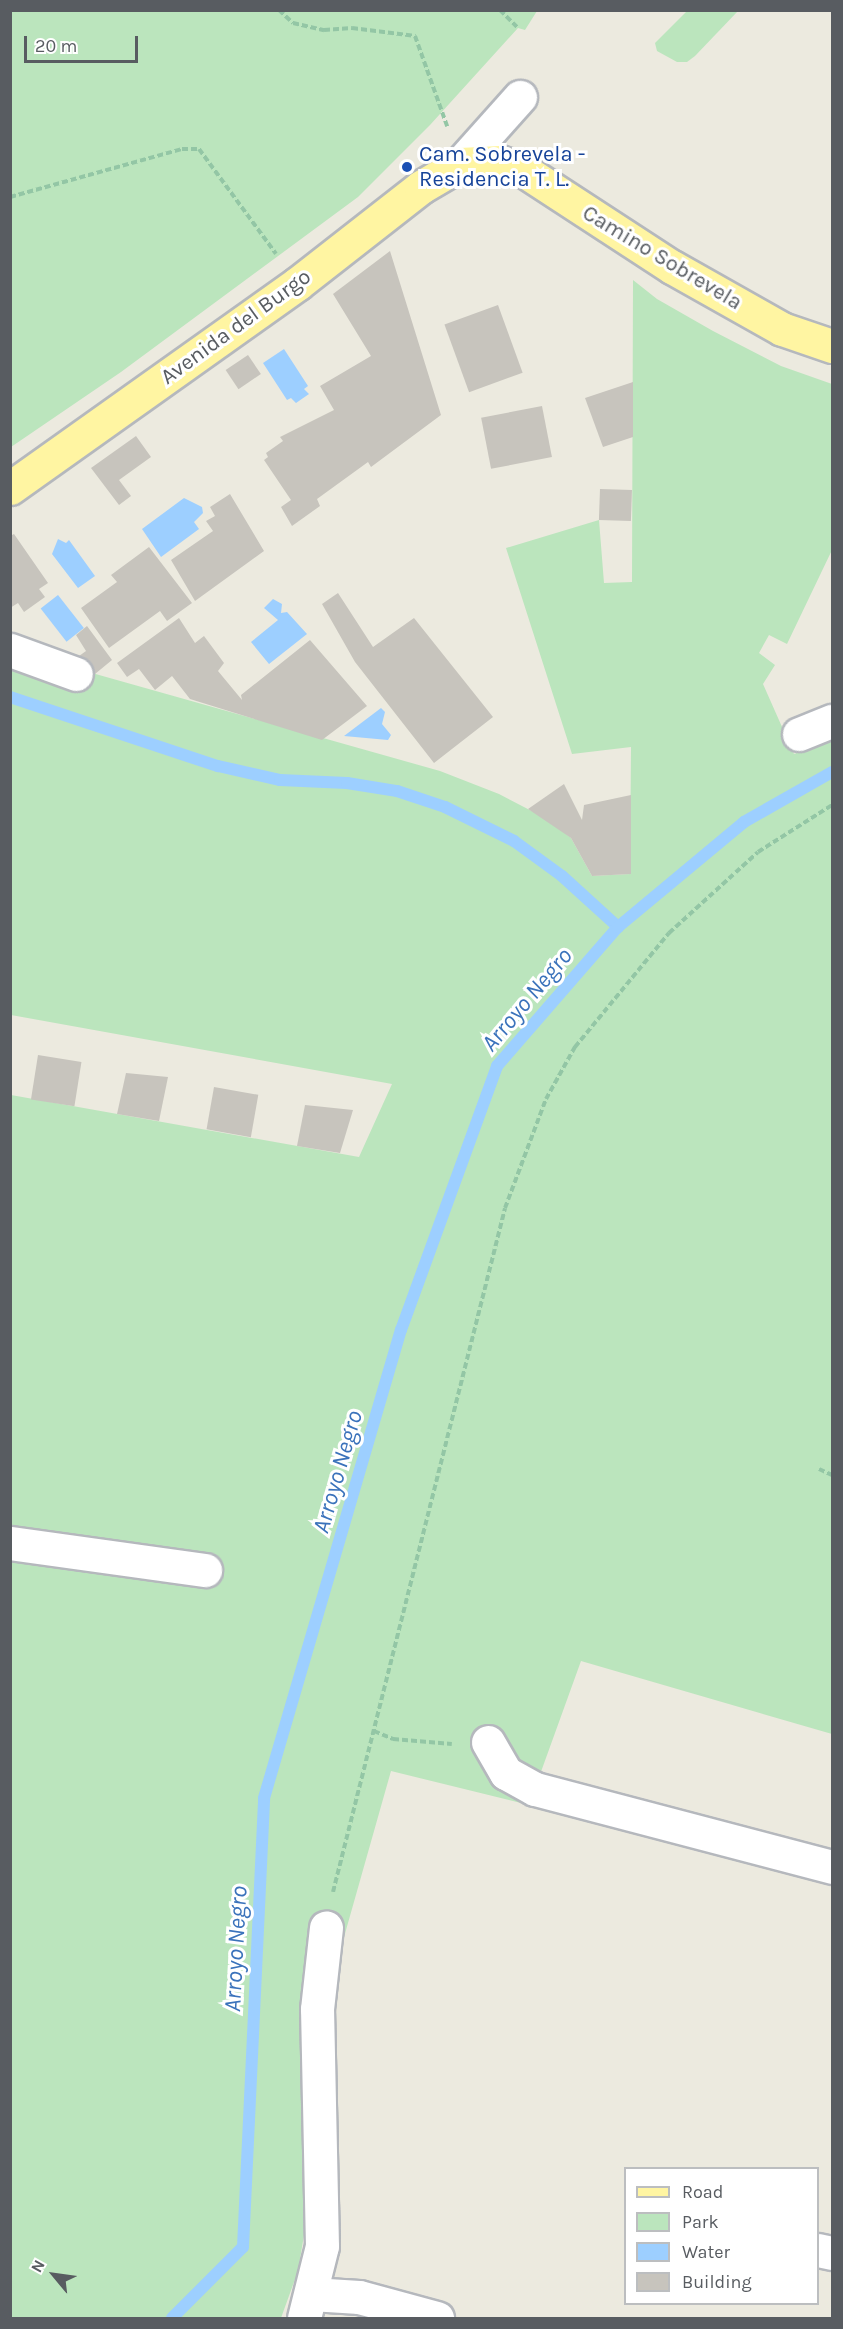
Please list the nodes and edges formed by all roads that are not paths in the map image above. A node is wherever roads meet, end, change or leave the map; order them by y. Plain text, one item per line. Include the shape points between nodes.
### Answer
1 (520, 97) dead end
2 (460, 164) junction
3 (832, 346) edge
4 (10, 488) edge
5 (10, 650) edge
6 (76, 674) dead end
7 (832, 722) edge
8 (800, 734) dead end
9 (10, 1543) edge
10 (205, 1570) dead end
11 (488, 1742) road end
12 (832, 1867) edge
13 (326, 1927) road end
14 (308, 2306) edge
15 (437, 2319) edge

1 - 2 street
2 - 3 main road, Camino Sobrevela via 500,162 523,170 682,273 782,329
2 - 4 main road, Avenida del Burgo via 421,187 297,284
5 - 6 street
7 - 8 street
9 - 10 street
11 - 12 street via 506,1773 536,1789
13 - 14 street via 317,2009 322,2246
14 - 15 street via 359,2297

